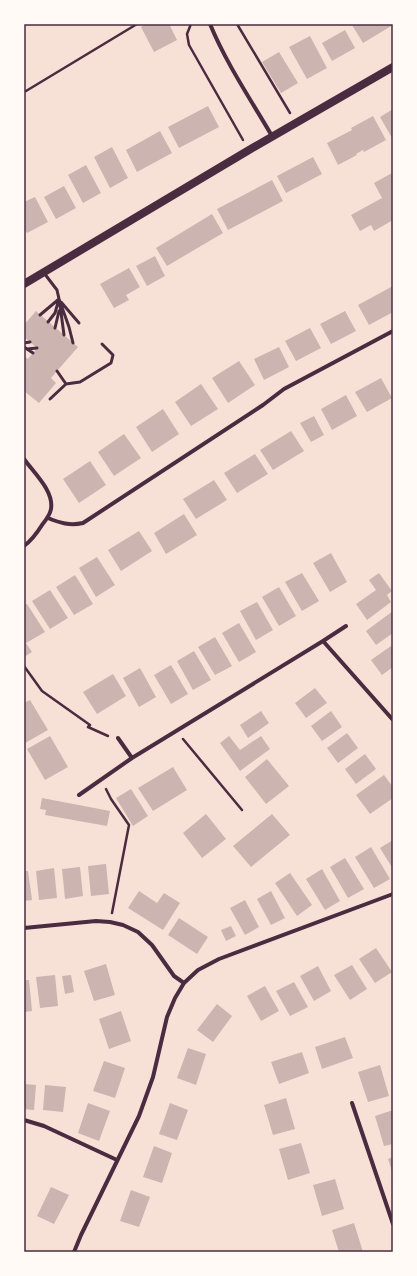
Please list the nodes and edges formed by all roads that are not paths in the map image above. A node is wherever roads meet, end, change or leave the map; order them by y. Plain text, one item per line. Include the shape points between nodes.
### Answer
1 (210, 24) edge
2 (393, 67) edge
3 (272, 136) junction
4 (44, 273) junction
5 (24, 284) edge
6 (59, 299) junction
7 (40, 315) dead end
8 (48, 322) dead end
9 (79, 323) dead end
10 (55, 328) dead end
11 (393, 331) edge
12 (64, 335) dead end
13 (30, 342) dead end
14 (24, 343) edge
15 (73, 343) dead end
16 (102, 344) dead end
17 (26, 348) edge
18 (37, 348) dead end
19 (32, 353) dead end
20 (57, 371) dead end
21 (66, 384) junction
22 (50, 399) dead end
23 (24, 459) edge
24 (48, 518) junction
25 (24, 546) edge
26 (346, 626) dead end
27 (324, 641) junction
28 (393, 720) edge
29 (118, 738) road end
30 (132, 758) junction
31 (79, 795) dead end
32 (393, 894) edge
33 (24, 928) edge
34 (184, 983) junction
35 (352, 1103) dead end
36 (24, 1120) edge
37 (117, 1160) junction
38 (393, 1224) edge
39 (74, 1252) edge

1 - 3 street via 231,67
2 - 3 main road
3 - 4 main road
4 - 5 main road
4 - 6 lane via 57,290
6 - 7 lane
6 - 8 lane via 55,313
6 - 9 lane
6 - 10 lane via 60,313
6 - 12 lane
6 - 15 lane
11 - 24 street via 284,389 83,523 63,524
13 - 14 lane
16 - 21 lane via 113,355 111,363 80,382
17 - 18 lane
17 - 19 lane
20 - 21 lane
21 - 22 lane
23 - 24 street via 47,490 51,500
24 - 25 street
26 - 27 street
27 - 28 street
27 - 30 street
29 - 30 street
30 - 31 street
32 - 34 street via 219,959 198,970
33 - 34 street via 96,921 123,925 138,932 152,945 174,976
34 - 37 street via 167,1017 153,1077 139,1116
35 - 38 street
36 - 37 street via 44,1126
37 - 39 street

